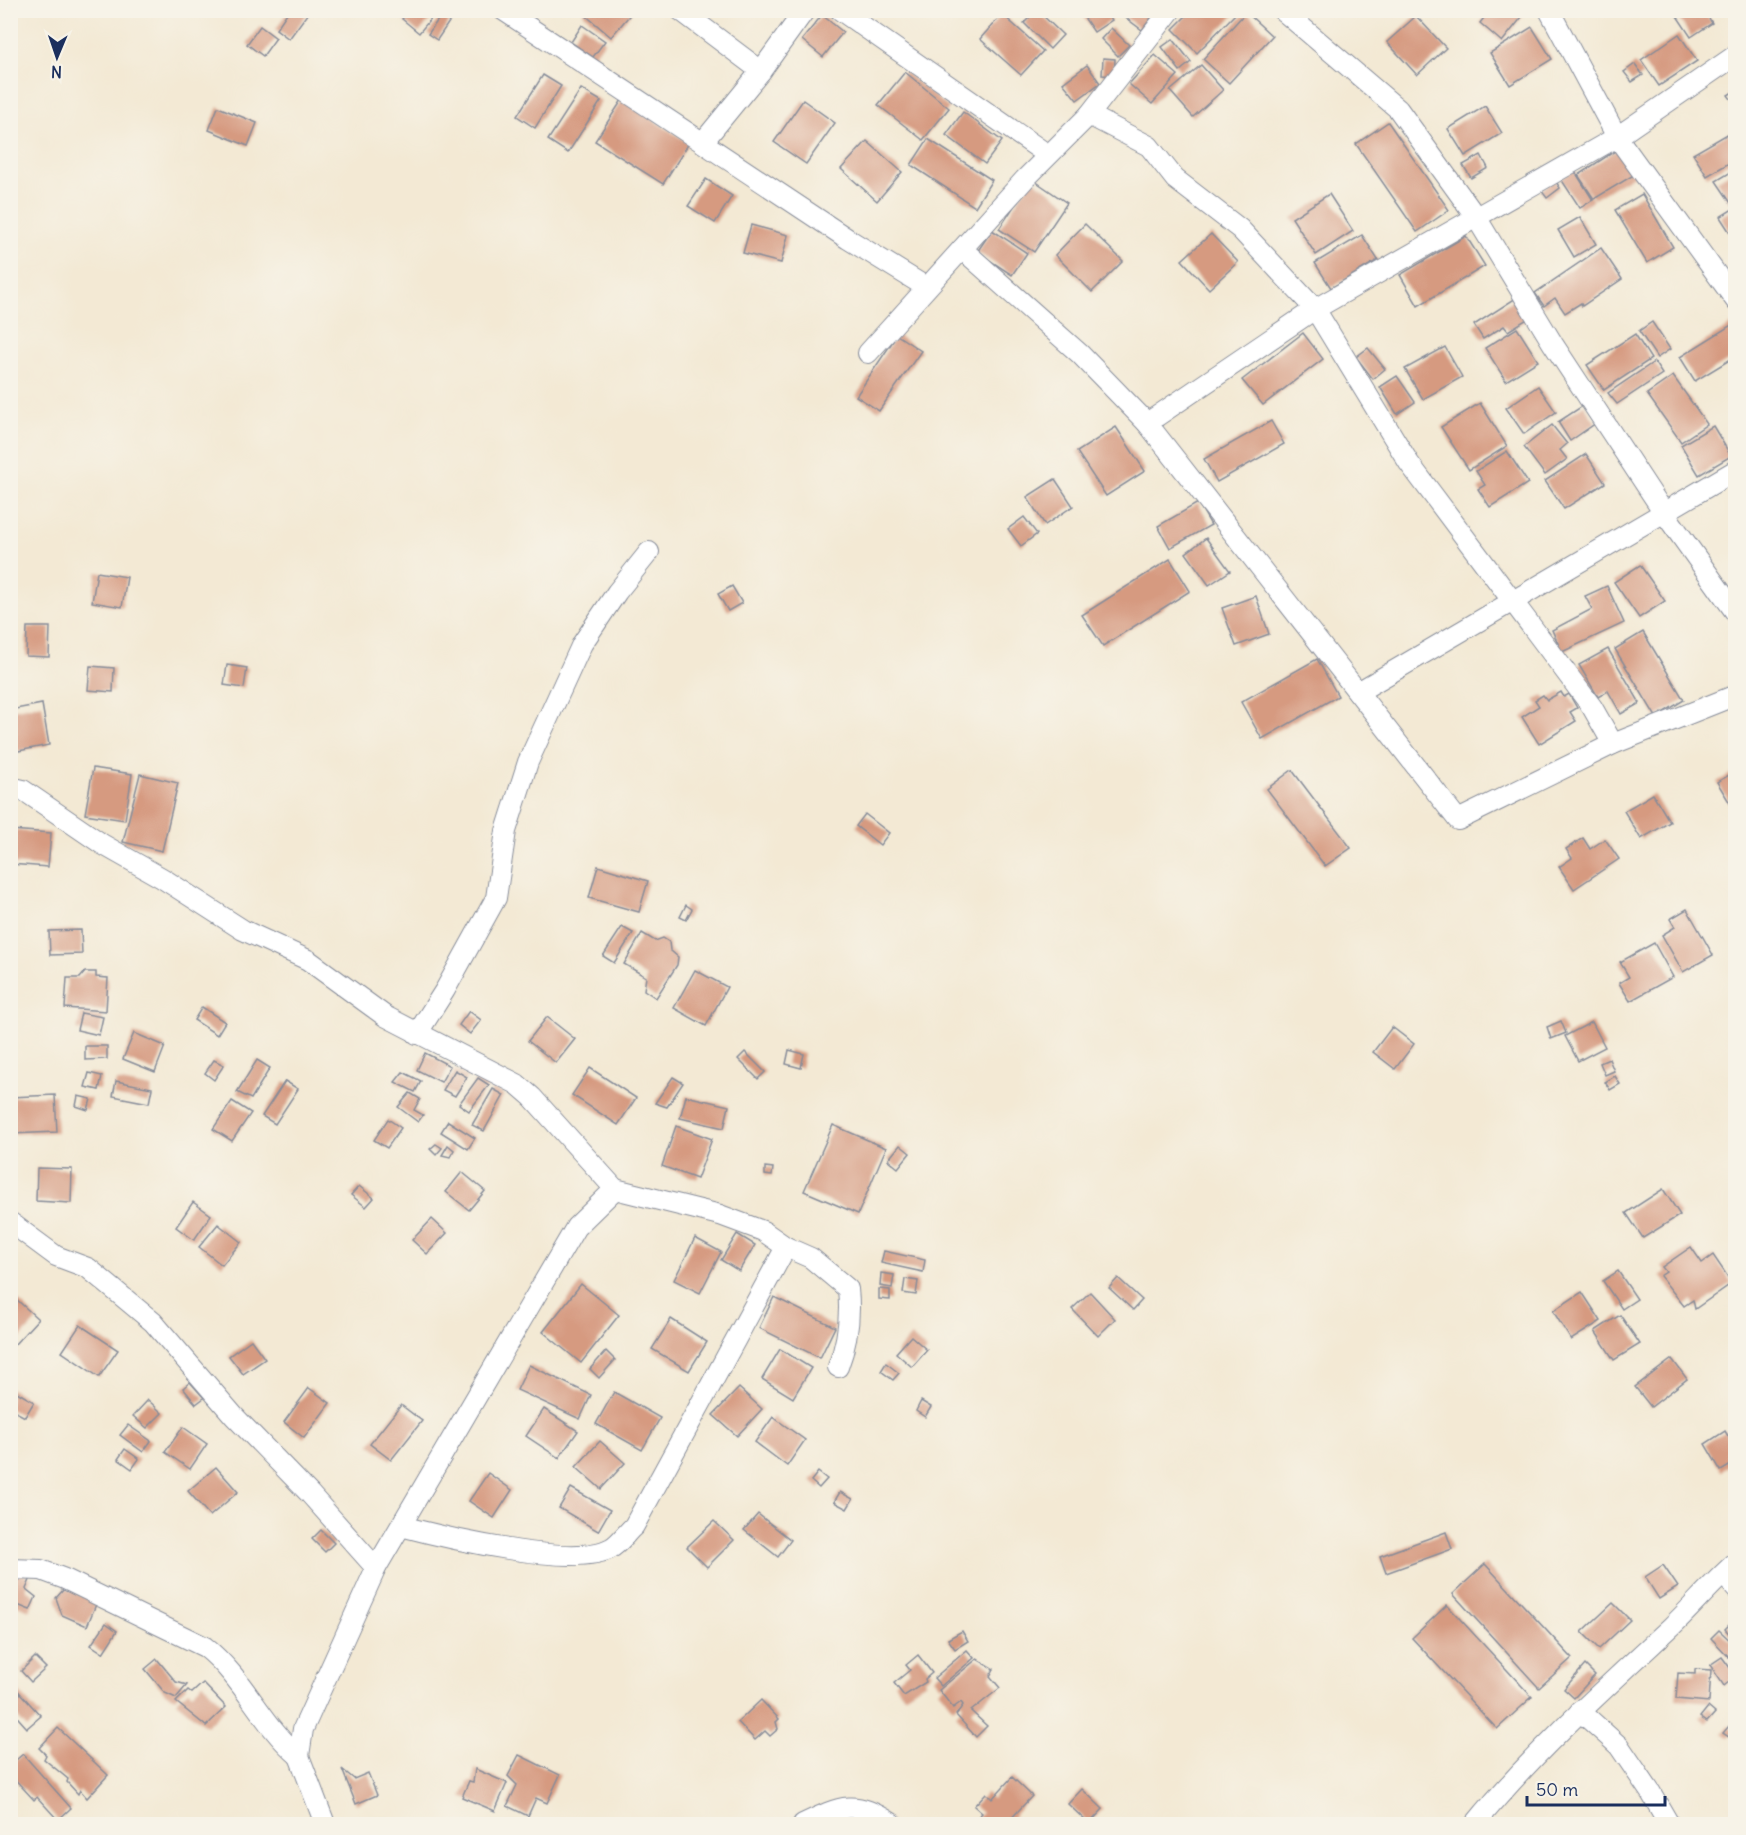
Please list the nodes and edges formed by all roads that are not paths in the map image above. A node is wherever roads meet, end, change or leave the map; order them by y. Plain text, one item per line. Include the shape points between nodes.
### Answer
1 (503, 10) edge
2 (680, 10) edge
3 (805, 10) edge
4 (840, 10) edge
5 (1172, 10) edge
6 (1282, 10) edge
7 (1549, 10) edge
8 (1736, 55) edge
9 (761, 71) junction
10 (1089, 115) junction
11 (1617, 137) junction
12 (704, 142) junction
13 (1048, 155) junction
14 (1476, 217) junction
15 (962, 249) junction
16 (926, 287) junction
17 (1736, 302) edge
18 (1315, 309) junction
19 (868, 353) dead end
20 (1147, 423) junction
21 (1736, 470) edge
22 (1663, 511) junction
23 (649, 552) dead end
24 (1514, 603) junction
25 (1736, 613) edge
26 (1358, 692) junction
27 (1736, 695) edge
28 (1613, 744) junction
29 (10, 787) edge
30 (417, 1034) junction
31 (615, 1189) junction
32 (10, 1222) edge
33 (786, 1247) junction
34 (838, 1367) dead end
35 (401, 1526) junction
36 (376, 1568) junction
37 (10, 1569) edge
38 (1732, 1575) edge
39 (1580, 1711) junction
40 (299, 1756) junction
41 (325, 1824) edge
42 (803, 1824) edge
43 (893, 1824) edge
44 (1475, 1824) edge
45 (1669, 1824) edge

1 - 12 street
2 - 9 street
3 - 9 street
4 - 13 street
5 - 10 street
6 - 14 street via 1398,109
7 - 11 street
8 - 11 street
9 - 12 street
10 - 13 street
10 - 18 street via 1149,146 1175,179 1240,229
11 - 14 street
11 - 17 street
12 - 16 street
13 - 15 street
14 - 18 street
14 - 22 street via 1553,344
15 - 16 street
15 - 20 street via 1080,354
16 - 19 street
18 - 20 street
18 - 24 street via 1409,464
20 - 26 street
21 - 22 street
22 - 24 street
22 - 25 street
23 - 30 street via 582,644 568,673 528,762 506,831 496,898
24 - 26 street
24 - 28 street via 1592,708
26 - 28 street via 1458,820
27 - 28 street
29 - 30 street via 23,790 102,844 243,930 308,960 385,1016
30 - 31 street via 517,1084
31 - 33 street via 720,1215 763,1231
31 - 35 street via 576,1227
32 - 36 street via 56,1256 88,1268 158,1327 227,1408
33 - 34 street via 811,1258 848,1289 846,1346
33 - 35 street via 634,1526 611,1548 575,1555 512,1550
35 - 36 street
36 - 40 street via 303,1729
37 - 40 street via 41,1570 205,1647 252,1698 273,1732
38 - 39 street
39 - 44 street
39 - 45 street via 1619,1746
40 - 41 street
42 - 43 street via 831,1810 854,1806

